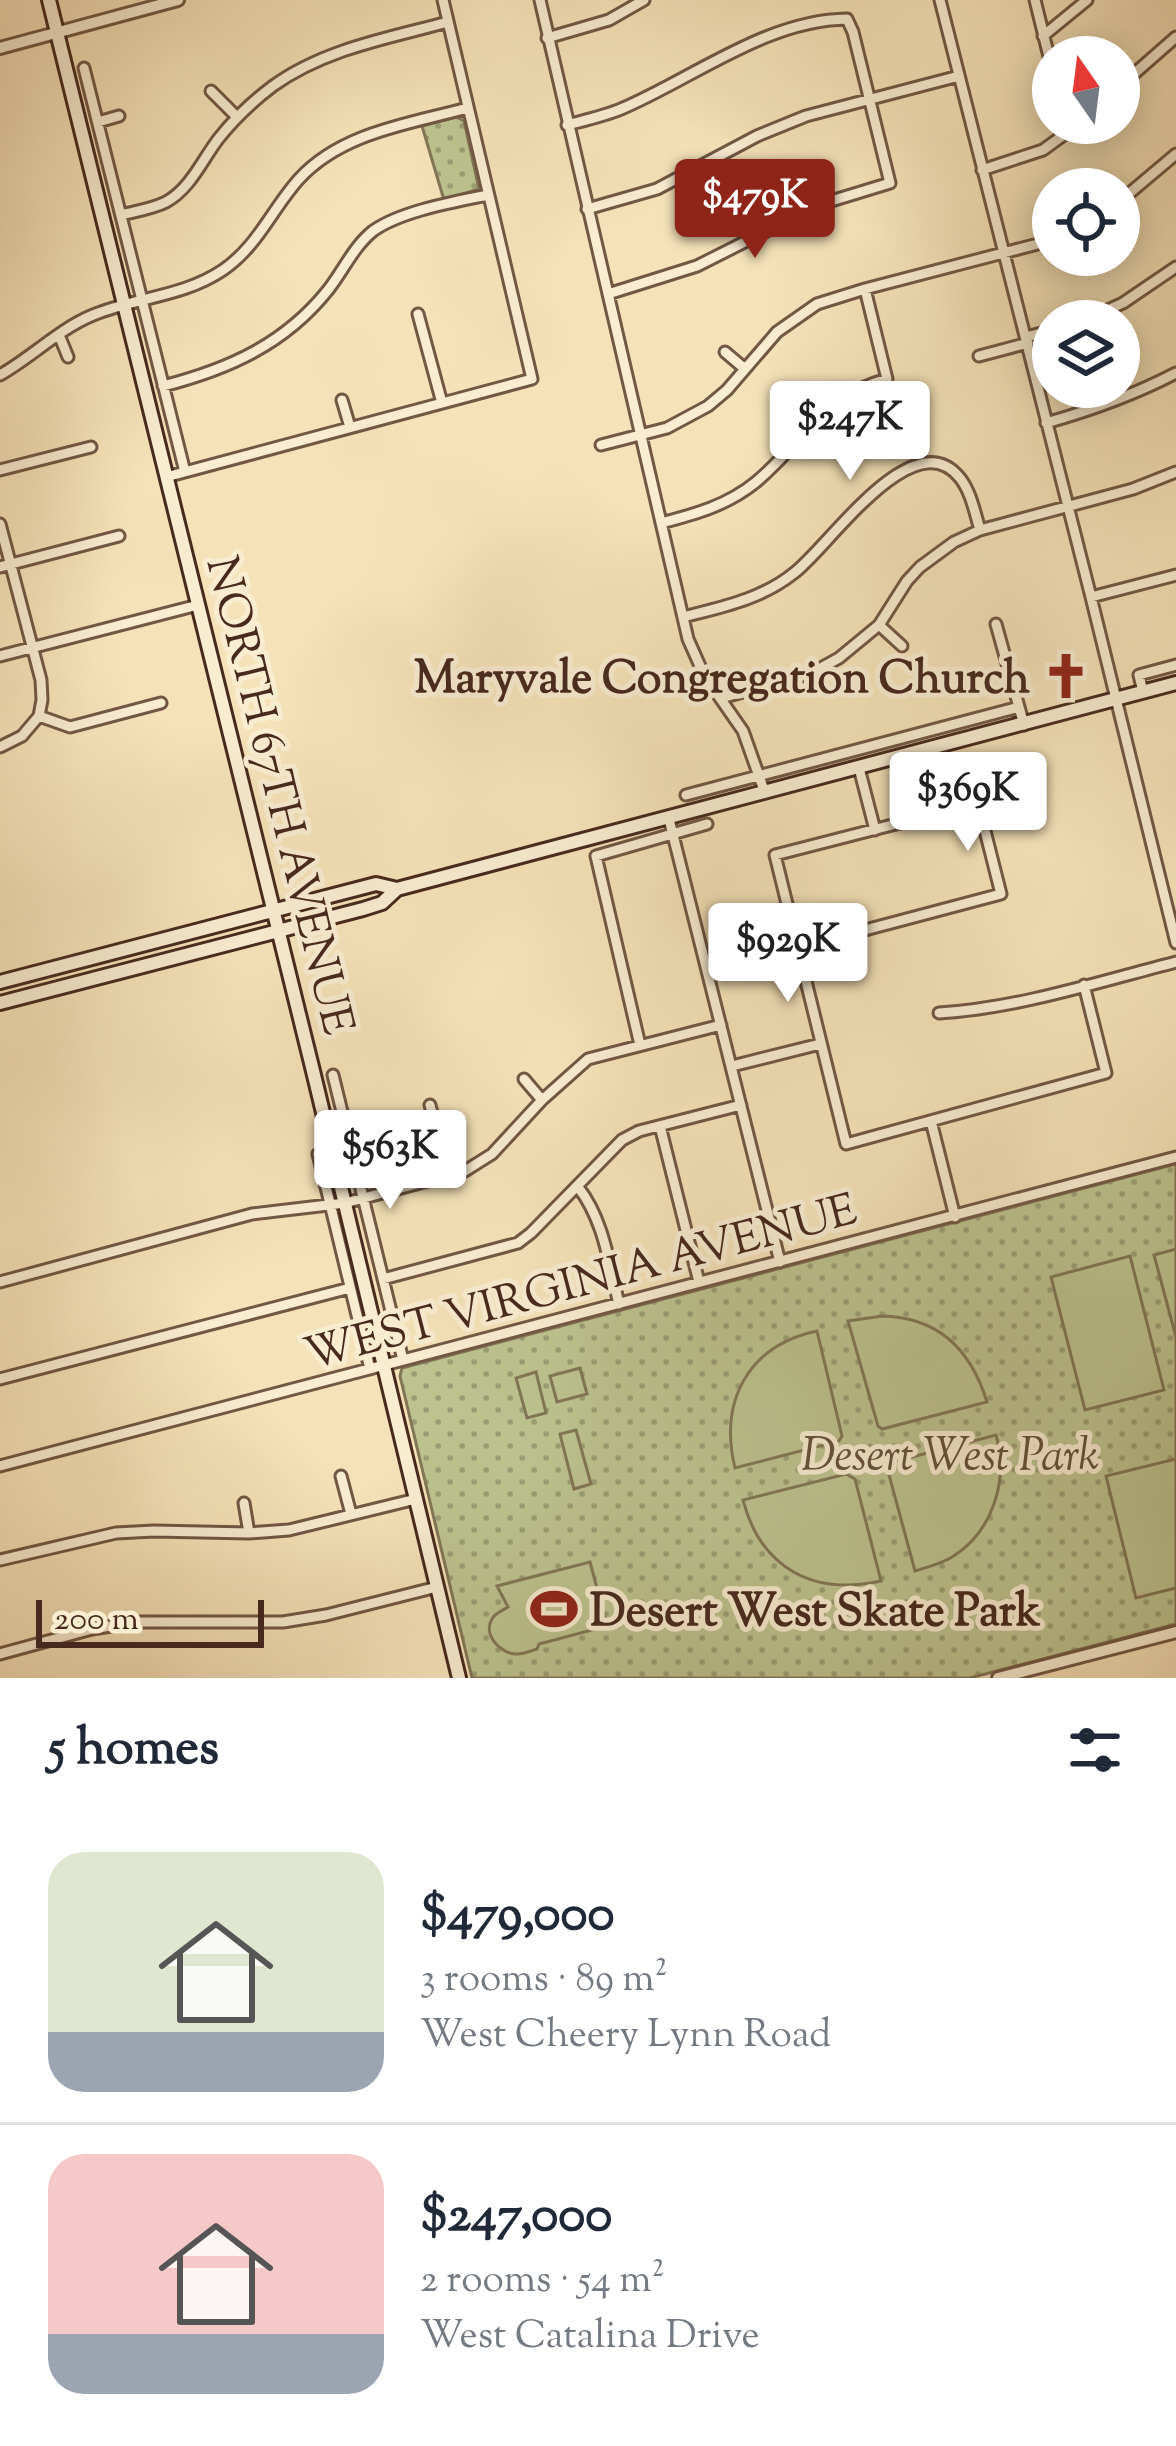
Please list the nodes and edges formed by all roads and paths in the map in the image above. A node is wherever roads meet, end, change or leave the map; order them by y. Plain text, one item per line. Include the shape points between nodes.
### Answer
1 (49, 0) edge
2 (178, 0) edge
3 (443, 0) edge
4 (540, 0) edge
5 (644, 0) edge
6 (940, 0) edge
7 (1034, 0) edge
8 (1087, 0) edge
9 (448, 22) junction
10 (57, 32) junction
11 (1043, 36) joint
12 (1176, 37) edge
13 (548, 38) junction
14 (0, 48) edge
15 (84, 68) dead end
16 (1140, 69) edge
17 (959, 76) junction
18 (211, 91) dead end
19 (870, 100) junction
20 (467, 108) junction
21 (119, 116) dead end
22 (238, 117) junction
23 (98, 122) junction
24 (567, 124) junction
25 (1050, 144) edge
26 (1176, 154) edge
27 (982, 170) junction
28 (1140, 184) edge
29 (488, 195) junction
30 (587, 209) junction
31 (121, 215) junction
32 (1032, 246) edge
33 (1004, 253) junction
34 (1176, 267) edge
35 (865, 289) junction
36 (608, 294) junction
37 (1127, 300) edge
38 (142, 302) junction
39 (125, 305) junction
40 (418, 314) dead end
41 (59, 335) junction
42 (1032, 338) edge
43 (1027, 340) junction
44 (725, 352) dead end
45 (979, 356) dead end
46 (68, 357) dead end
47 (745, 369) junction
48 (1176, 373) edge
49 (0, 375) edge
50 (163, 386) junction
51 (343, 400) dead end
52 (442, 403) junction
53 (1046, 423) junction
54 (350, 428) junction
55 (640, 436) junction
56 (601, 446) dead end
57 (91, 447) dead end
58 (958, 456) dead end
59 (0, 470) edge
60 (952, 470) junction
61 (185, 472) junction
62 (1176, 472) edge
63 (166, 477) junction
64 (1068, 508) junction
65 (662, 523) junction
66 (0, 524) edge
67 (980, 530) junction
68 (119, 536) dead end
69 (5, 565) edge
70 (1176, 575) edge
71 (1091, 597) junction
72 (198, 605) junction
73 (682, 617) junction
74 (996, 624) dead end
75 (879, 625) junction
76 (902, 646) dead end
77 (32, 648) junction
78 (0, 656) edge
79 (1176, 665) edge
80 (1176, 683) edge
81 (1143, 692) junction
82 (721, 698) junction
83 (1116, 700) junction
84 (161, 704) dead end
85 (1019, 707) junction
86 (39, 716) junction
87 (1024, 725) junction
88 (0, 746) edge
89 (859, 769) junction
90 (760, 776) junction
91 (765, 794) junction
92 (686, 795) dead end
93 (707, 824) dead end
94 (671, 826) junction
95 (875, 830) junction
96 (397, 890) junction
97 (274, 912) junction
98 (279, 931) junction
99 (1176, 943) edge
100 (797, 948) junction
101 (1176, 962) edge
102 (0, 982) edge
103 (1084, 985) junction
104 (0, 1003) edge
105 (939, 1013) dead end
106 (721, 1024) junction
107 (820, 1044) junction
108 (640, 1045) junction
109 (732, 1066) junction
110 (333, 1075) dead end
111 (524, 1079) dead end
112 (542, 1100) junction
113 (430, 1105) dead end
114 (741, 1106) junction
115 (931, 1121) junction
116 (660, 1126) junction
117 (318, 1154) dead end
118 (1176, 1157) edge
119 (448, 1175) junction
120 (578, 1187) junction
121 (364, 1198) junction
122 (338, 1204) junction
123 (955, 1217) junction
124 (780, 1262) junction
125 (383, 1279) junction
126 (0, 1282) edge
127 (699, 1282) junction
128 (350, 1288) junction
129 (619, 1304) junction
130 (403, 1360) junction
131 (385, 1365) junction
132 (370, 1369) junction
133 (0, 1379) edge
134 (0, 1466) edge
135 (341, 1475) dead end
136 (416, 1499) junction
137 (244, 1503) dead end
138 (351, 1514) junction
139 (249, 1533) junction
140 (0, 1560) edge
141 (437, 1587) junction
142 (1176, 1632) edge
143 (0, 1654) edge
144 (1052, 1671) edge
145 (459, 1678) edge
146 (998, 1678) edge

1 - 10 main road, NORTH 67TH AVENUE
2 - 10 street
3 - 9 street
4 - 13 street
5 - 13 street
6 - 17 street
7 - 11 street
8 - 11 street
9 - 20 street
9 - 22 street via 316,61
10 - 14 street
10 - 39 main road, NORTH 67TH AVENUE
12 - 16 street
13 - 24 street
15 - 23 street
17 - 19 street
17 - 27 street
18 - 22 street
19 - 24 street via 847,19 831,19
19 - 30 street via 772,129 657,189
19 - 36 street via 890,183 818,205 667,278
20 - 29 street
20 - 38 street via 343,146 304,174 237,260 194,287
21 - 23 street
22 - 31 street via 175,196
23 - 31 street
24 - 30 street
25 - 27 street
26 - 28 street
27 - 33 street
29 - 50 street via 375,230 281,336 239,362
29 - 52 street via 532,380
30 - 36 street
31 - 38 street
32 - 33 street
33 - 35 street
33 - 43 street
34 - 37 street
35 - 47 street via 806,311
35 - 65 street via 887,379 838,400 732,498
36 - 55 street
38 - 39 street
38 - 50 street
39 - 41 street
39 - 63 main road, NORTH 67TH AVENUE
40 - 52 street
41 - 46 street
41 - 49 street
42 - 43 street
43 - 45 street
43 - 53 street
44 - 47 street
47 - 55 street via 697,413
48 - 53 street
50 - 61 street
51 - 54 street
52 - 54 street
53 - 64 street
54 - 61 street
55 - 56 street
55 - 65 street
57 - 59 street
58 - 60 street
60 - 67 street
60 - 73 street via 931,462 904,469 781,583
61 - 63 street
62 - 64 street
63 - 72 main road, NORTH 67TH AVENUE
64 - 67 street
64 - 71 street
65 - 73 street
66 - 69 street
67 - 75 street via 920,567
68 - 69 street
69 - 77 street
70 - 71 street
71 - 83 street
72 - 77 street
72 - 97 main road, NORTH 67TH AVENUE
73 - 82 street
74 - 85 street
75 - 76 street
75 - 82 street via 810,674
77 - 78 street
77 - 86 street
79 - 81 street via 1139,675
80 - 81 main road
81 - 83 main road
82 - 90 street
83 - 87 main road
83 - 99 street
84 - 86 street via 70,727
85 - 87 street
85 - 90 street
86 - 88 street
87 - 89 main road
89 - 91 main road
89 - 95 street
90 - 91 street
90 - 92 street
91 - 94 main road
93 - 94 street
94 - 96 main road
94 - 106 street
94 - 108 street via 596,856
95 - 100 street via 775,855
95 - 100 street via 978,803 1000,894
96 - 97 main road via 376,884
96 - 98 main road via 382,903
97 - 98 main road, NORTH 67TH AVENUE
97 - 102 main road
98 - 104 main road
98 - 122 main road, NORTH 67TH AVENUE
100 - 107 street
101 - 103 street
103 - 105 street
103 - 115 street via 1106,1073
106 - 108 street
106 - 109 street
107 - 109 street
107 - 115 street via 846,1144
108 - 112 street via 588,1059
109 - 114 street
110 - 121 street, NORTH 67TH AVENUE
111 - 112 street
112 - 119 street via 482,1162
113 - 119 street
114 - 116 street
114 - 124 street
115 - 123 street
116 - 120 street via 622,1140
116 - 127 street
117 - 122 street, NORTH 67TH AVENUE
118 - 123 street, WEST VIRGINIA AVENUE
119 - 121 street
120 - 125 street via 518,1243
120 - 129 street via 598,1221
121 - 122 street
121 - 125 street, NORTH 67TH AVENUE
122 - 126 street via 252,1214
122 - 128 street, NORTH 67TH AVENUE
122 - 131 main road, NORTH 67TH AVENUE
123 - 124 street, WEST VIRGINIA AVENUE
124 - 127 street, WEST VIRGINIA AVENUE
125 - 130 street, NORTH 67TH AVENUE
127 - 129 street, WEST VIRGINIA AVENUE
128 - 132 street, NORTH 67TH AVENUE
128 - 133 street
129 - 130 street, WEST VIRGINIA AVENUE
130 - 131 street, WEST VIRGINIA AVENUE
131 - 132 street, WEST VIRGINIA AVENUE
131 - 136 main road, NORTH 67TH AVENUE
132 - 134 street, WEST VIRGINIA AVENUE
135 - 138 street
136 - 138 street
136 - 141 main road, NORTH 67TH AVENUE
137 - 139 street
138 - 139 street
139 - 140 street via 116,1533
141 - 143 street via 283,1622 136,1622
141 - 145 main road, NORTH 67TH AVENUE
142 - 144 street
144 - 146 street

